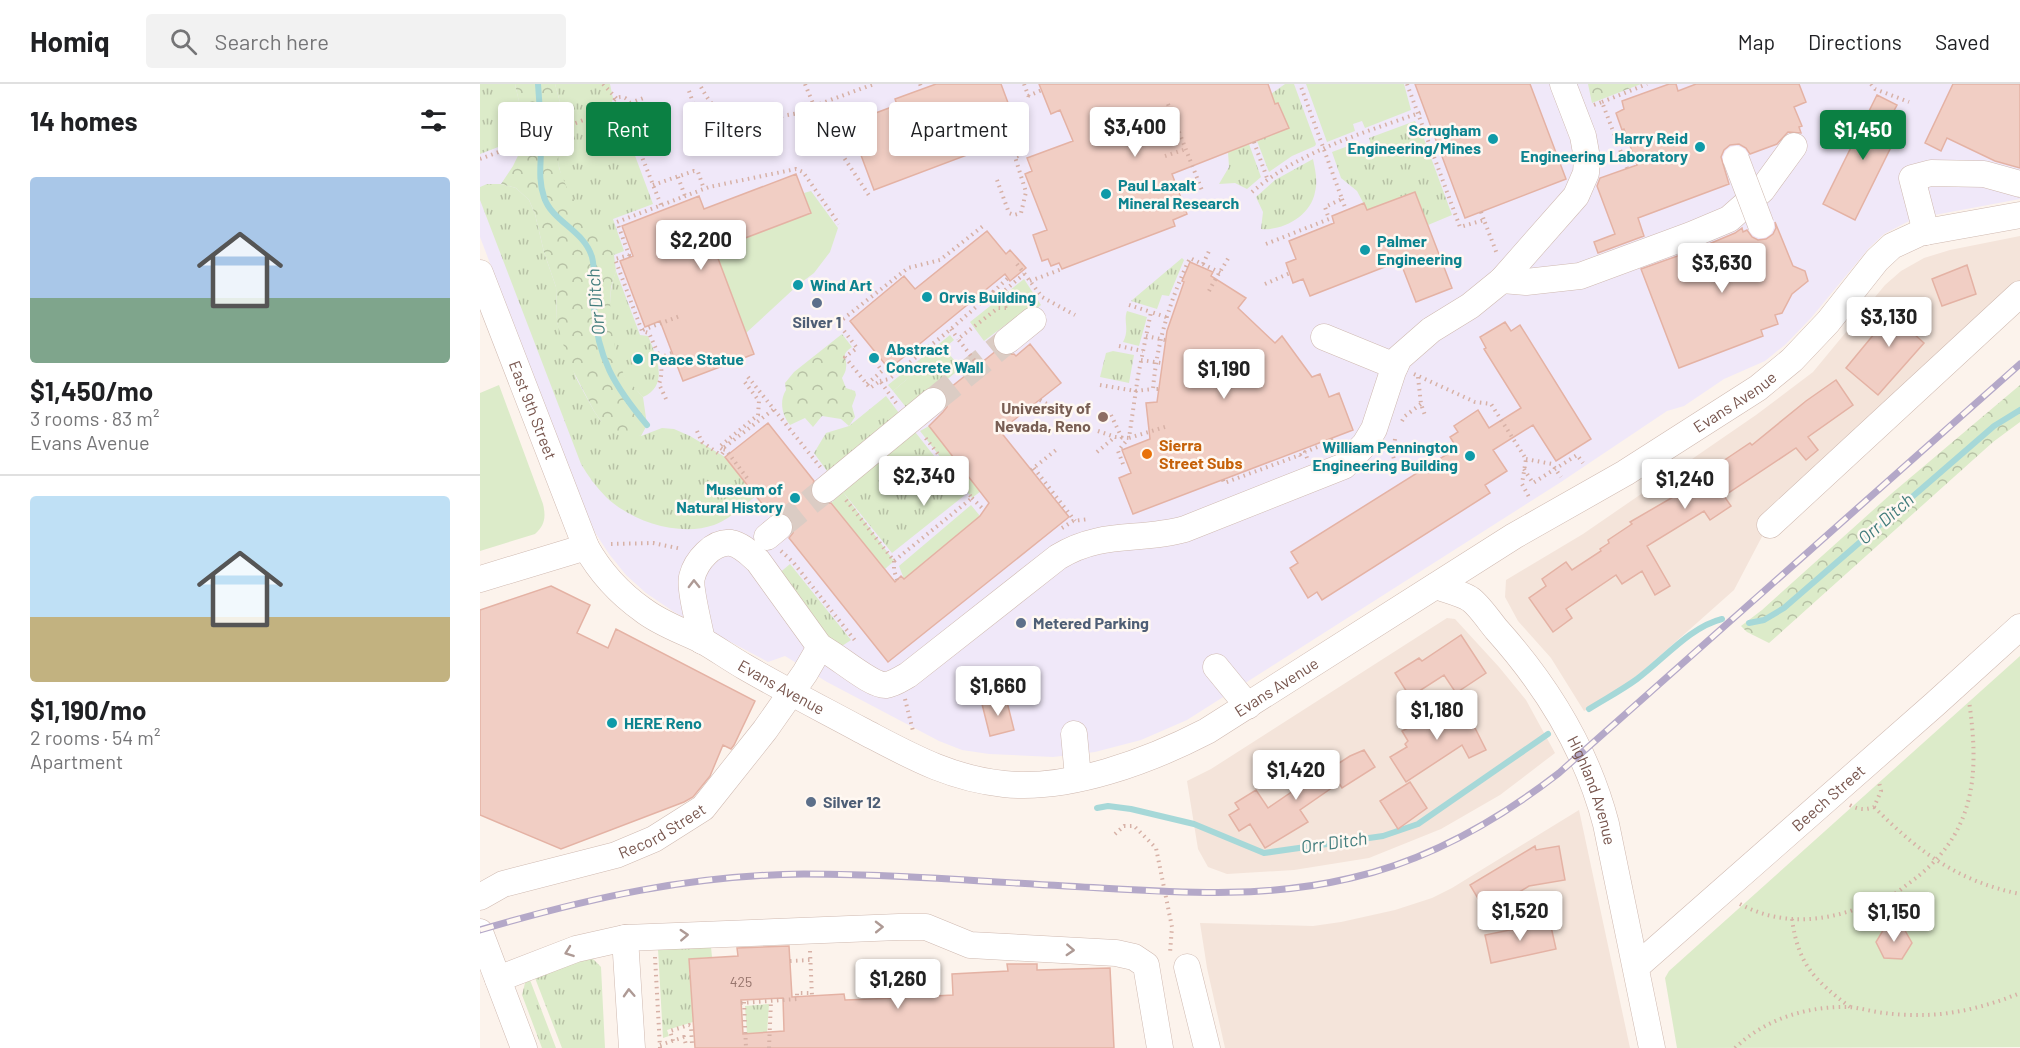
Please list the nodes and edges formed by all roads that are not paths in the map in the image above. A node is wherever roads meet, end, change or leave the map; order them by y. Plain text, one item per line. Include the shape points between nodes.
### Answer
1 (1563, 84) edge
2 (1794, 146) dead end
3 (1736, 159) dead end
4 (2020, 184) edge
5 (2020, 215) edge
6 (1761, 225) dead end
7 (1926, 232) junction
8 (1499, 270) junction
9 (480, 273) edge
10 (2020, 294) edge
11 (1324, 337) dead end
12 (1407, 371) junction
13 (933, 401) tunnel mouth
14 (833, 492) tunnel mouth
15 (1770, 525) dead end
16 (585, 547) junction
17 (480, 579) edge
18 (1436, 586) junction
19 (2020, 627) edge
20 (702, 641) junction
21 (820, 647) junction
22 (1216, 667) dead end
23 (792, 692) junction
24 (1248, 706) junction
25 (1074, 734) dead end
26 (1078, 777) junction
27 (480, 897) edge
28 (480, 932) edge
29 (625, 938) junction
30 (1168, 964) junction
31 (1635, 967) junction
32 (498, 979) junction
33 (524, 1048) edge
34 (632, 1048) edge
35 (1160, 1048) edge
36 (1206, 1048) edge
37 (1652, 1048) edge

1 - 8 street via 1583,136 1587,173 1576,196
2 - 8 street via 1762,190 1729,219 1691,235 1580,276 1526,282
3 - 6 street, bridge
4 - 7 street via 1984,174 1931,173 1912,178
5 - 7 street, Evans Avenue
7 - 18 street, Evans Avenue via 1902,240 1877,260 1828,322 1758,388
8 - 12 street via 1470,306 1422,337 1400,358
9 - 16 street, East 9th Street
10 - 15 street
11 - 12 street
12 - 21 street via 1365,444 1344,466 1185,529 1074,547 894,683 876,683
13 - 14 street
16 - 17 street
16 - 20 street, Evans Avenue via 627,597 657,620
18 - 24 street, Evans Avenue
18 - 31 street, Highland Avenue via 1471,600 1515,650 1544,687 1581,755 1606,824
19 - 31 street, Beech Street
20 -> 21 street via 691,578 701,558 715,546 730,543 758,561
20 - 23 street, Evans Avenue
21 - 23 street, Record Street
22 - 24 street
23 - 26 street, Evans Avenue via 901,752 954,775 1021,785
23 - 27 street, Record Street via 703,808 654,839 615,855 503,884
24 - 26 street, Evans Avenue via 1168,751
25 - 26 street
28 - 32 street
29 -> 30 street via 926,927 970,945 1116,953
29 -> 32 street via 576,949
34 -> 29 street
30 - 35 street
30 - 36 street
31 - 37 street, Highland Avenue
32 - 33 street

